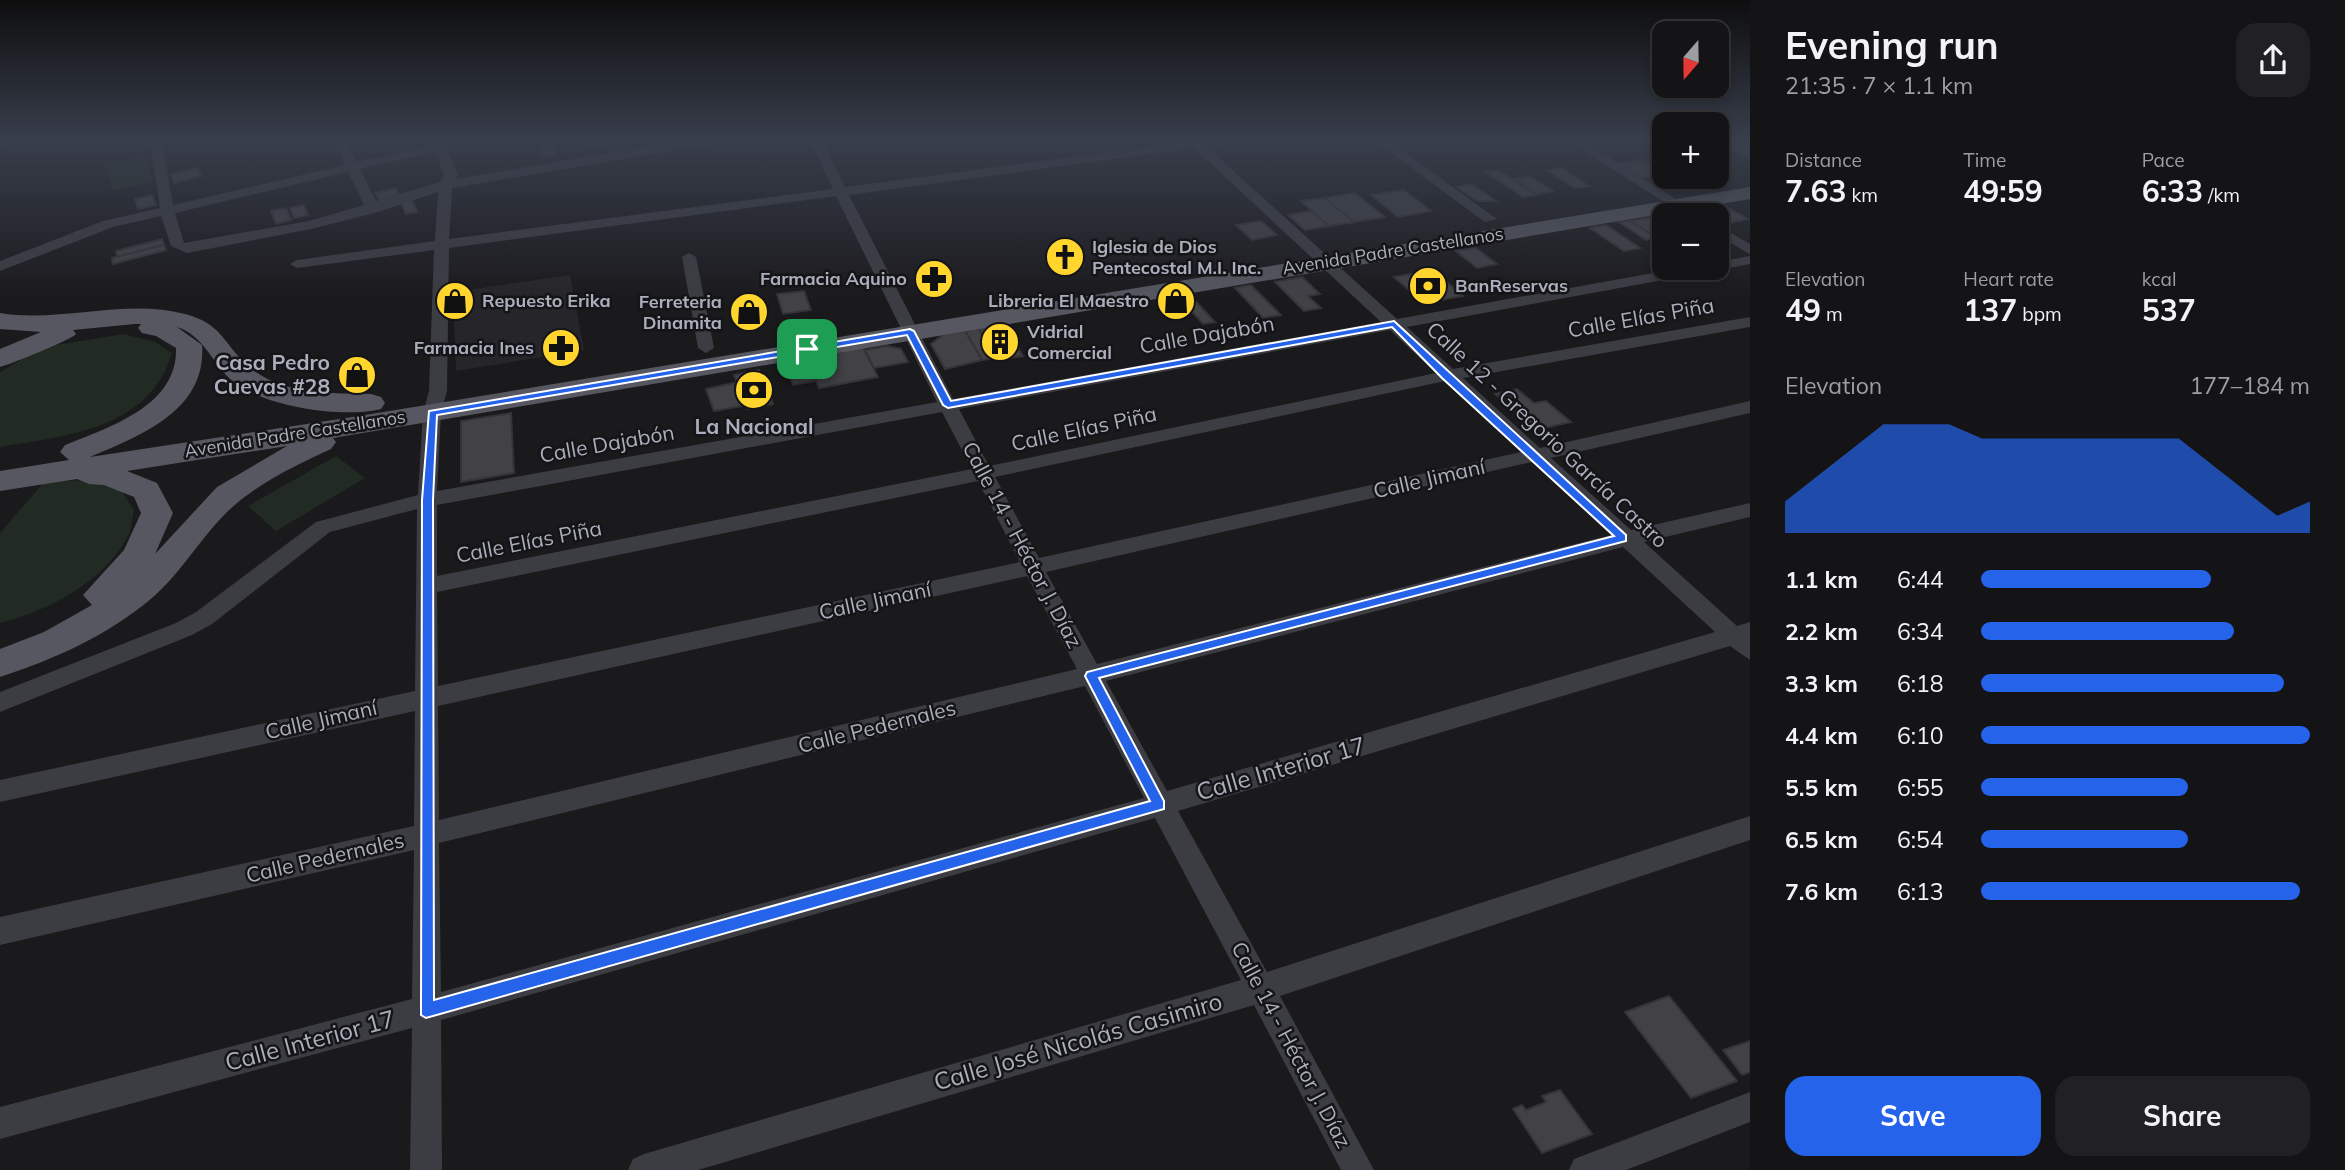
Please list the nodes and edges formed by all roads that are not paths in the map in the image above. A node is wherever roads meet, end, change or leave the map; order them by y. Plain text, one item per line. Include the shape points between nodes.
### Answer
1 (842, 192) edge
2 (164, 193) edge
3 (247, 193) edge
4 (365, 193) edge
5 (422, 193) edge
6 (445, 193) edge
7 (838, 193) edge
8 (1249, 193) edge
9 (1453, 193) edge
10 (1658, 193) edge
11 (1706, 193) edge
12 (1746, 193) edge
13 (1674, 203) edge
14 (1679, 203) edge
15 (1682, 203) edge
16 (1652, 206) edge
17 (1652, 207) edge
18 (373, 209) junction
19 (167, 211) junction
20 (1490, 219) junction
21 (1729, 237) edge
22 (442, 246) junction
23 (1750, 250) edge
24 (1319, 255) junction
25 (690, 257) dead end
26 (1750, 260) edge
27 (297, 264) dead end
28 (1729, 264) edge
29 (0, 266) edge
30 (1652, 278) edge
31 (0, 321) edge
32 (1750, 321) edge
33 (905, 323) junction
34 (1394, 324) junction
35 (706, 348) junction
36 (0, 359) edge
37 (1445, 376) junction
38 (435, 402) junction
39 (948, 405) junction
40 (1750, 407) edge
41 (365, 414) junction
42 (1534, 456) junction
43 (65, 461) junction
44 (0, 464) edge
45 (984, 473) junction
46 (0, 481) edge
47 (427, 500) junction
48 (1750, 510) edge
49 (1623, 538) junction
50 (1033, 567) junction
51 (428, 586) junction
52 (1744, 639) edge
53 (0, 642) edge
54 (0, 663) edge
55 (1091, 676) junction
56 (428, 696) junction
57 (0, 702) edge
58 (0, 791) edge
59 (1159, 805) junction
60 (1750, 828) edge
61 (427, 836) junction
62 (0, 931) edge
63 (1262, 988) junction
64 (426, 1010) junction
65 (1750, 1107) edge
66 (0, 1123) edge
67 (426, 1170) edge
68 (644, 1170) edge
69 (1358, 1170) edge
70 (1585, 1170) edge

1 - 33 street, Calle 14 - Héctor J. Díaz
2 - 19 street
3 - 19 street
4 - 18 street
5 - 18 street
6 - 22 street
7 - 22 street
8 - 24 street, Calle 12 - Gregorio García Castro
9 - 20 street
10 - 13 street
11 - 14 main road, Avenida Padre Castellanos
12 - 15 main road, Avenida Padre Castellanos
16 - 20 main road, Avenida Padre Castellanos
17 - 24 main road, Avenida Padre Castellanos
18 - 19 street via 181,248
19 - 29 street via 72,235
20 - 24 main road, Avenida Padre Castellanos
21 - 23 street
22 - 27 street
22 - 38 street
24 - 33 main road, Avenida Padre Castellanos
24 - 34 street, Calle 12 - Gregorio García Castro
25 - 35 street
26 - 28 street
30 - 34 street, Calle Dajabón
31 - 41 main road via 44,327 128,316 183,321 201,327 242,374 276,393
32 - 37 street, Calle Elías Piña
33 - 35 main road, Avenida Padre Castellanos
33 - 38 main road, Avenida Padre Castellanos
33 - 39 street, Calle 14 - Héctor J. Díaz
34 - 37 street, Calle 12 - Gregorio García Castro
34 - 39 street, Calle Dajabón
35 - 38 main road, Avenida Padre Castellanos
36 - 43 main road via 68,333 125,326 163,330 189,345 193,358 177,394 128,429
37 - 42 street, Calle 12 - Gregorio García Castro
37 - 45 street, Calle Elías Piña
38 - 41 main road, Avenida Padre Castellanos
38 - 47 street
39 - 45 street, Calle 14 - Héctor J. Díaz
39 - 47 street, Calle Dajabón
40 - 42 street, Calle Jimaní
41 - 43 main road, Avenida Padre Castellanos
41 - 54 main road via 247,480 216,506 142,587 101,619 49,647
42 - 49 street, Calle 12 - Gregorio García Castro
42 - 50 street, Calle Jimaní
43 - 44 main road, Avenida Padre Castellanos
43 - 46 main road, Avenida Padre Castellanos
43 - 53 main road via 146,490 157,513 149,540 127,572 95,599 30,633
45 - 50 street, Calle 14 - Héctor J. Díaz
45 - 51 street, Calle Elías Piña
47 - 51 street
47 - 57 street, Calle Dajabón via 323,527 184,629
48 - 49 street, Calle Pedernales
49 - 52 street, Calle 12 - Gregorio García Castro
49 - 55 street, Calle Pedernales
50 - 55 street, Calle 14 - Héctor J. Díaz
50 - 56 street, Calle Jimaní
51 - 56 street
52 - 59 street, Calle Interior 17
55 - 59 street, Calle 14 - Héctor J. Díaz
55 - 61 street, Calle Pedernales
56 - 58 street, Calle Jimaní
56 - 61 street
59 - 63 street, Calle 14 - Héctor J. Díaz
59 - 64 street, Calle Interior 17
60 - 63 street, Calle José Nicolás Casimiro
61 - 62 street, Calle Pedernales
61 - 64 street
63 - 68 street, Calle José Nicolás Casimiro
63 - 69 street, Calle 14 - Héctor J. Díaz
64 - 66 street, Calle Interior 17
64 - 67 street
65 - 70 street

